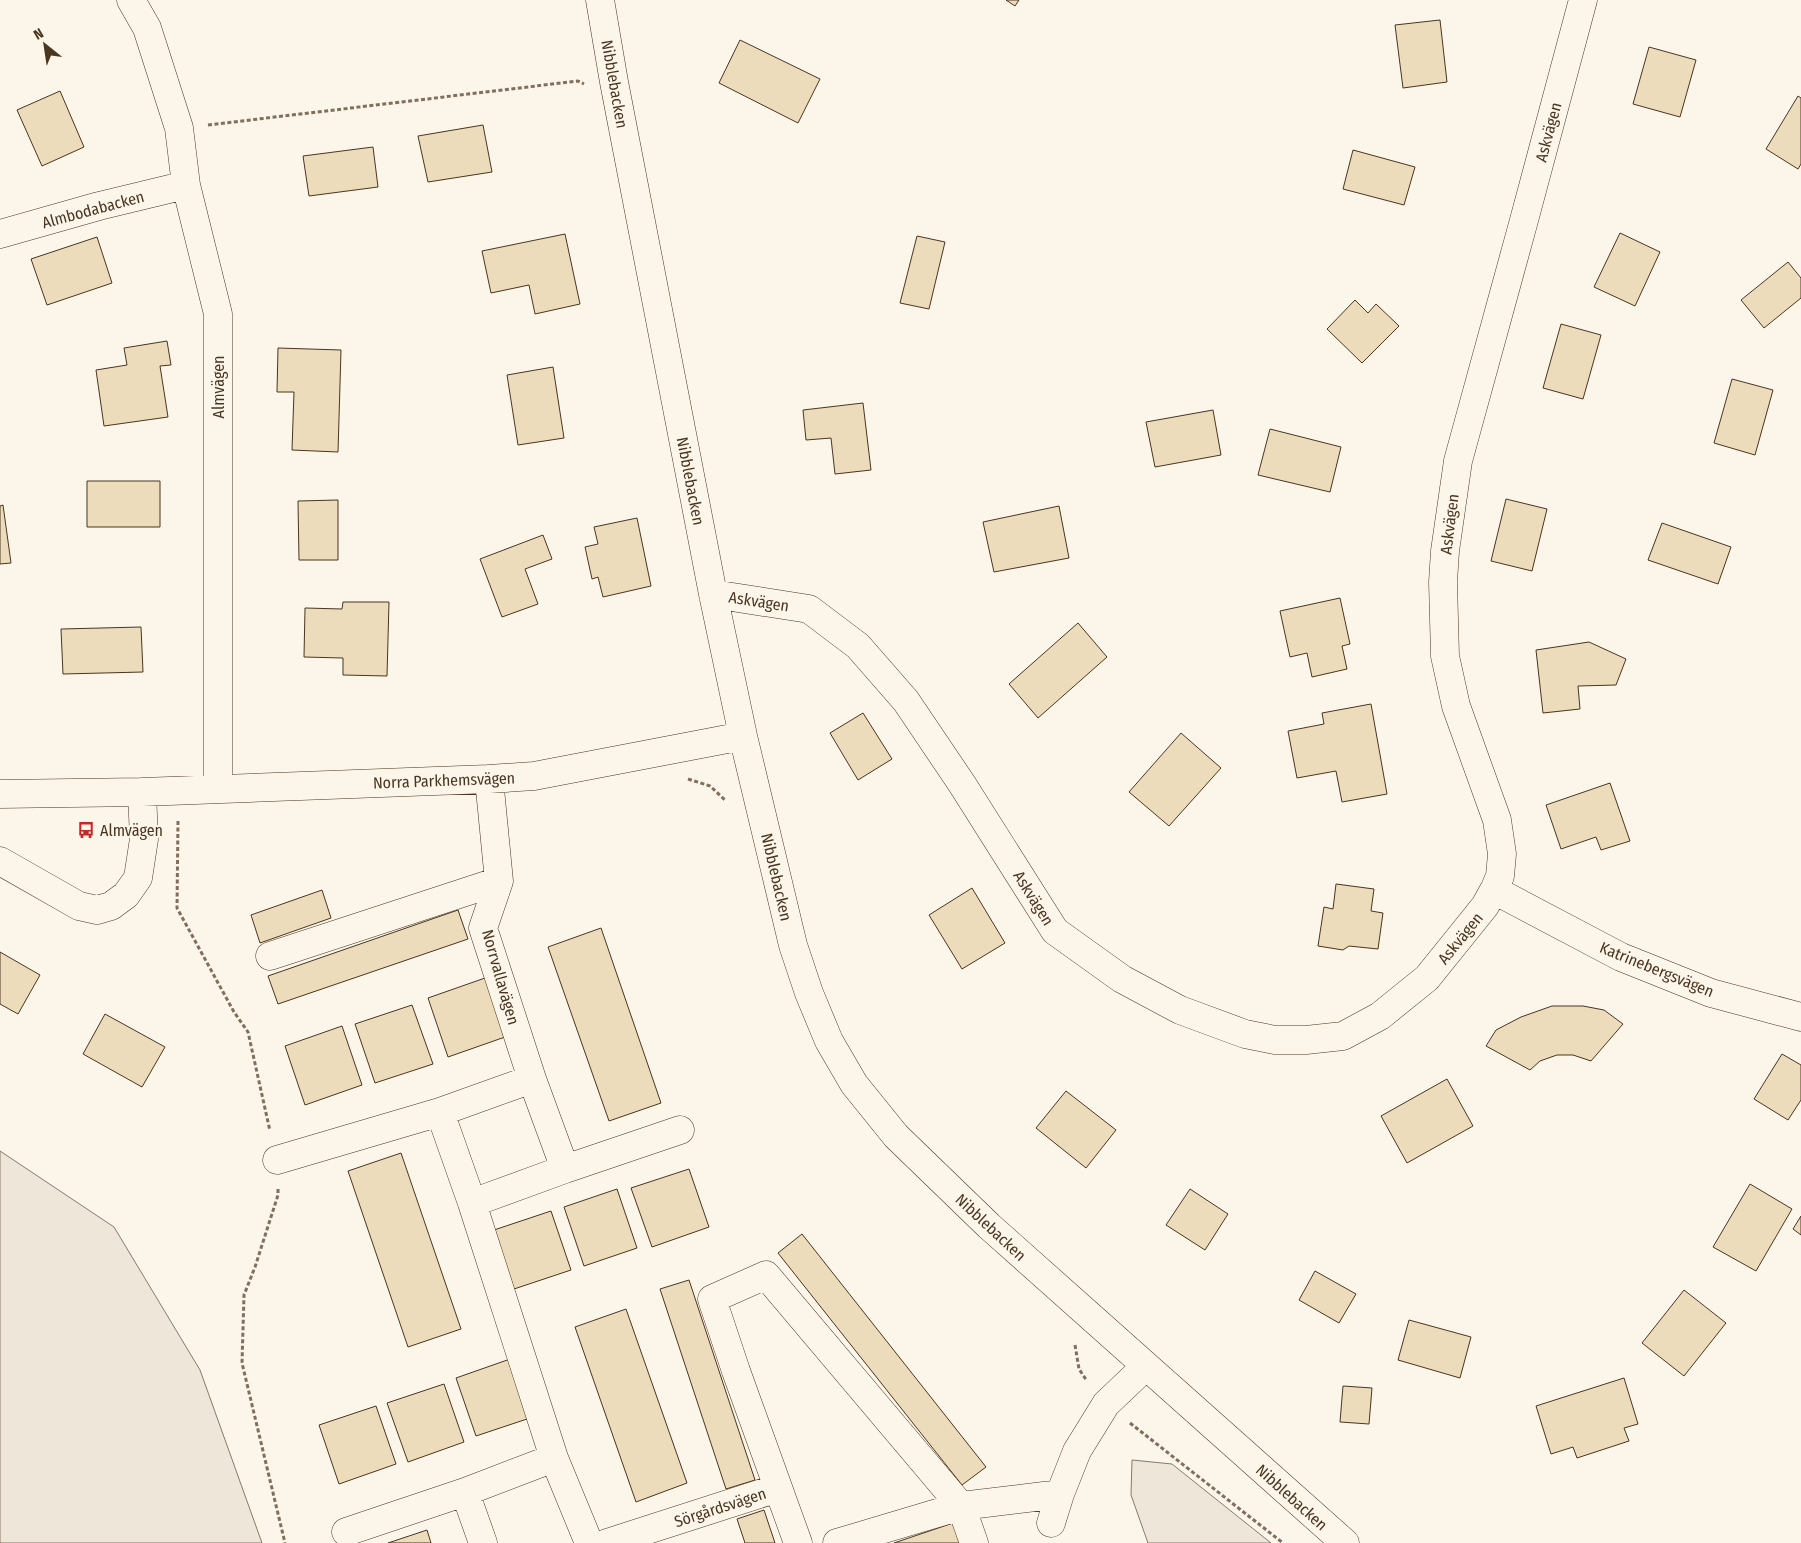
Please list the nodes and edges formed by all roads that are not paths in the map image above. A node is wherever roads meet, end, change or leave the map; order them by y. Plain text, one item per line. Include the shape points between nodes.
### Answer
1 (131, 0) edge
2 (600, 0) edge
3 (1583, 0) edge
4 (186, 185) junction
5 (0, 234) edge
6 (713, 594) junction
7 (743, 736) junction
8 (489, 779) junction
9 (218, 788) junction
10 (142, 792) junction
11 (0, 794) edge
12 (0, 861) edge
13 (499, 881) junction
14 (1494, 890) junction
15 (270, 956) dead end
16 (1801, 1017) edge
17 (532, 1079) junction
18 (440, 1112) junction
19 (680, 1130) dead end
20 (277, 1160) road end
21 (565, 1169) junction
22 (472, 1203) junction
23 (1146, 1366) junction
24 (554, 1458) junction
25 (778, 1488) junction
26 (465, 1492) junction
27 (1060, 1494) junction
28 (961, 1506) junction
29 (1051, 1523) dead end
30 (346, 1532) dead end
31 (484, 1543) edge
32 (589, 1543) edge
33 (607, 1543) edge
34 (798, 1543) edge
35 (837, 1543) edge
36 (974, 1543) edge
37 (1345, 1543) edge

1 - 4 street, Almvägen via 146,28 180,128
2 - 6 street, Nibblebacken
3 - 14 street, Askvägen via 1458,461 1445,551 1445,656 1456,706 1497,820 1502,854 1500,876
4 - 5 street, Almbodabacken
4 - 9 street, Almvägen via 218,314
6 - 7 street, Nibblebacken
6 - 14 street, Askvägen via 809,609 858,646 906,701 1054,930 1122,979 1189,1014 1245,1034 1275,1040 1343,1036 1380,1016 1427,978 1486,906
7 - 8 street, Norra Parkhemsvägen via 534,776
7 - 23 street, Nibblebacken via 793,944 828,1041 854,1084 896,1136 960,1199
8 - 9 street, Norra Parkhemsvägen
8 - 13 street, Norrvallavägen
9 - 10 street, Norra Parkhemsvägen
10 - 11 street, Norra Parkhemsvägen
10 - 12 street via 144,839 138,878 126,895 111,906 97,910 79,906
13 - 15 street
13 - 17 street, Norrvallavägen via 483,928
14 - 16 street, Katrinebergsvägen via 1621,957 1711,993
17 - 18 street
17 - 21 street, Norrvallavägen
18 - 20 street
18 - 22 street
19 - 21 street
21 - 22 street
22 - 24 street
23 - 27 street via 1106,1404 1077,1451
23 - 37 street, Nibblebacken
24 - 26 street
24 - 32 street
25 - 28 street via 712,1299 766,1275
25 - 33 street, Sörgårdsvägen
25 - 34 street, Sörgårdsvägen
26 - 30 street
26 - 31 street
27 - 28 street
27 - 29 street
28 - 35 street
28 - 36 street

